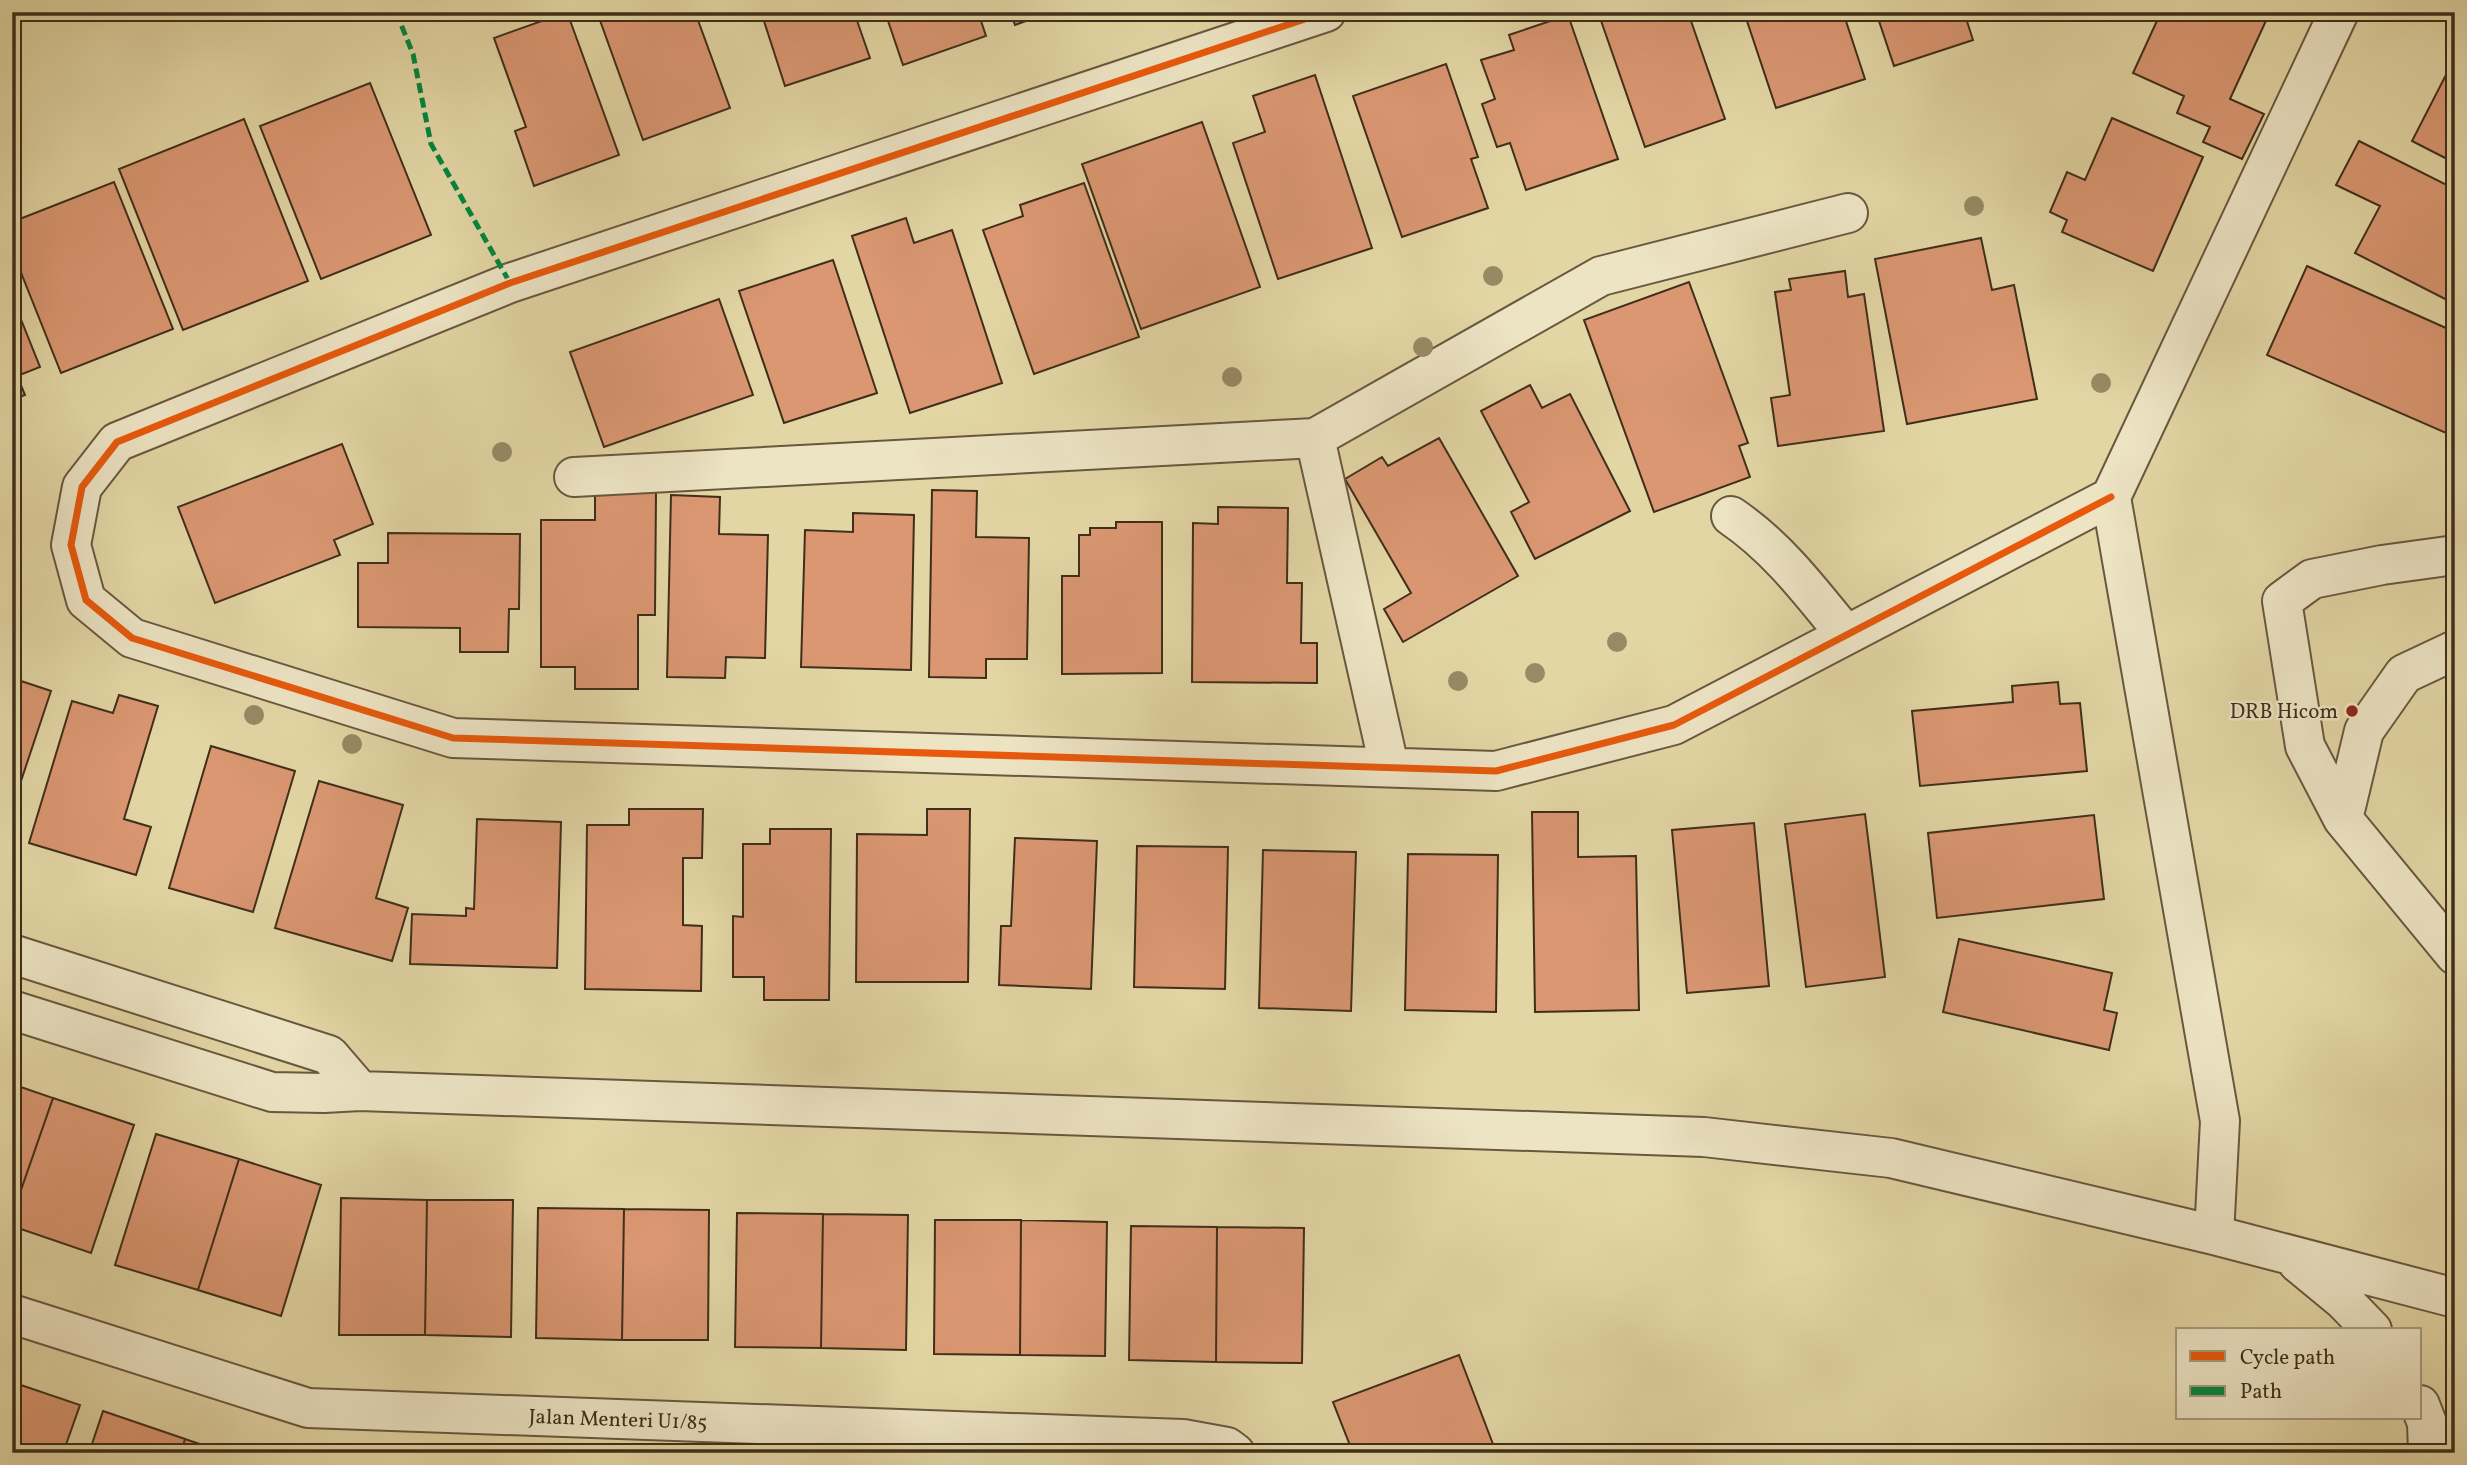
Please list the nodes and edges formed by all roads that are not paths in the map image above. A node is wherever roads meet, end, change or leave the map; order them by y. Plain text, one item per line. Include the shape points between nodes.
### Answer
1 (1326, 12) edge
2 (2339, 12) edge
3 (1848, 212) dead end
4 (1315, 438) junction
5 (574, 477) dead end
6 (2111, 497) junction
7 (1731, 516) dead end
8 (2455, 555) edge
9 (1846, 635) junction
10 (2455, 650) edge
11 (1389, 766) junction
12 (2343, 820) junction
13 (12, 954) edge
14 (2455, 955) edge
15 (12, 1010) edge
16 (360, 1091) junction
17 (2214, 1235) junction
18 (2289, 1256) junction
19 (2455, 1298) edge
20 (12, 1314) edge
21 (2370, 1328) edge
22 (2422, 1410) edge
23 (1235, 1453) edge
24 (2428, 1453) edge

1 - 11 street via 510,283 117,442 82,487 71,545 86,600 132,638 453,738
2 - 6 street
3 - 4 street via 1601,276
4 - 5 street
4 - 11 street
6 - 9 street
6 - 17 street via 2220,1121
7 - 9 street via 1792,569
8 - 12 street via 2312,579 2282,601 2305,746
9 - 11 street via 1674,725 1496,771
10 - 12 street via 2404,674 2364,731
12 - 14 street
13 - 16 street via 329,1055
15 - 16 street via 272,1092
16 - 17 street via 1704,1137 1891,1158
17 - 18 street
18 - 19 street
18 - 21 street
20 - 23 street, Jalan Menteri U1/85 via 308,1408 1182,1439 1227,1447
22 - 24 street

